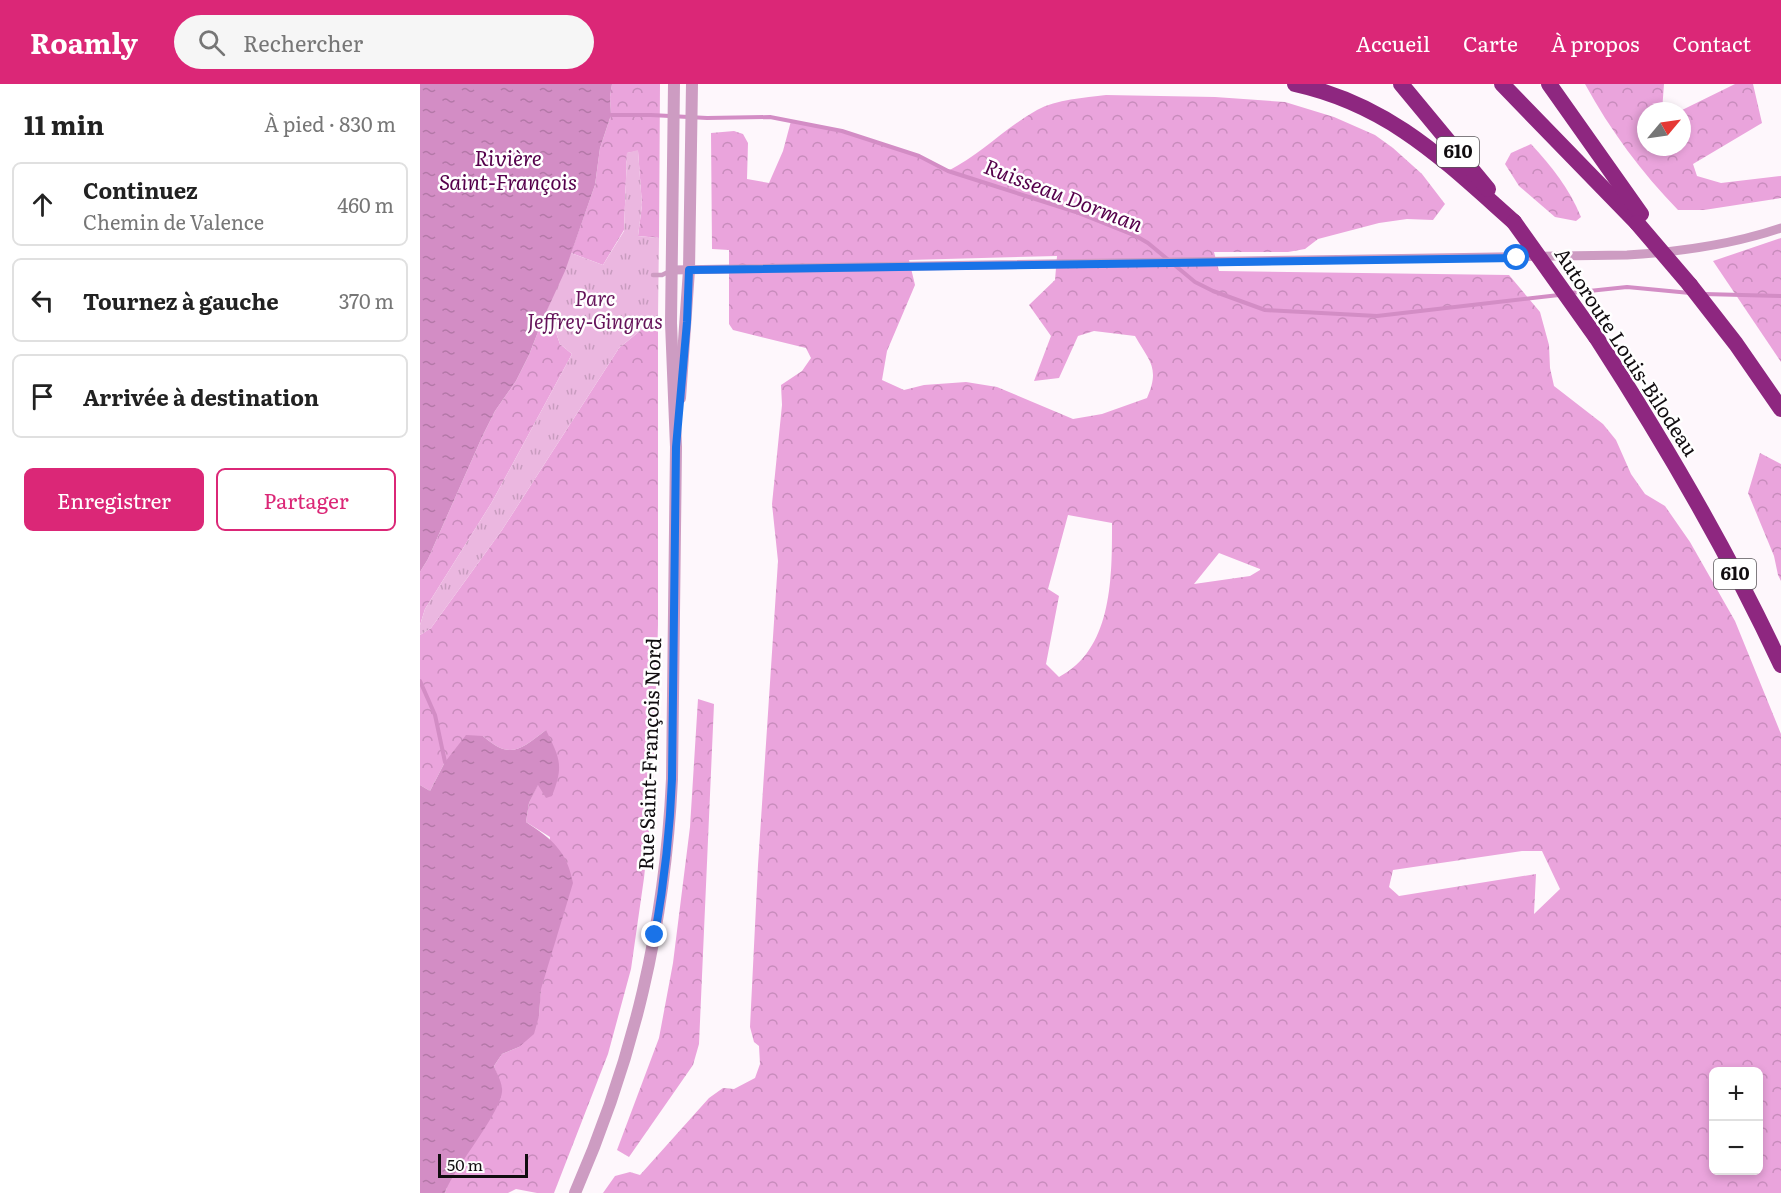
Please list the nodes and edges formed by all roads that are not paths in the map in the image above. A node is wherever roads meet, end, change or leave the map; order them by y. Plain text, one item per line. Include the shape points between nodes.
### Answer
1 (674, 84) edge
2 (692, 84) edge
3 (1295, 84) edge
4 (1401, 84) edge
5 (1502, 84) edge
6 (1549, 84) edge
7 (1514, 222) junction
8 (1642, 222) junction
9 (1781, 228) edge
10 (671, 270) junction
11 (689, 270) junction
12 (653, 275) dead end
13 (1781, 409) edge
14 (676, 447) junction
15 (1781, 665) edge
16 (574, 1193) edge

1 - 10 street, Rue Saint-François Nord
2 - 11 street, Rue Saint-François Nord
3 - 7 highway via 1348,100 1398,126 1434,151
4 - 7 highway, Autoroute Louis-Bilodeau / 610
5 - 8 highway
6 - 8 highway
7 - 15 highway, Autoroute Louis-Bilodeau / 610, bridge via 1596,337 1686,484
8 - 13 highway, bridge via 1729,334
9 - 11 street via 1716,245 1627,255
10 - 11 street
10 - 12 lane
10 - 14 street, Rue Saint-François Nord
11 - 14 street, Rue Saint-François Nord
14 - 16 street, Rue Saint-François Nord via 672,779 664,883 631,1040 602,1129

